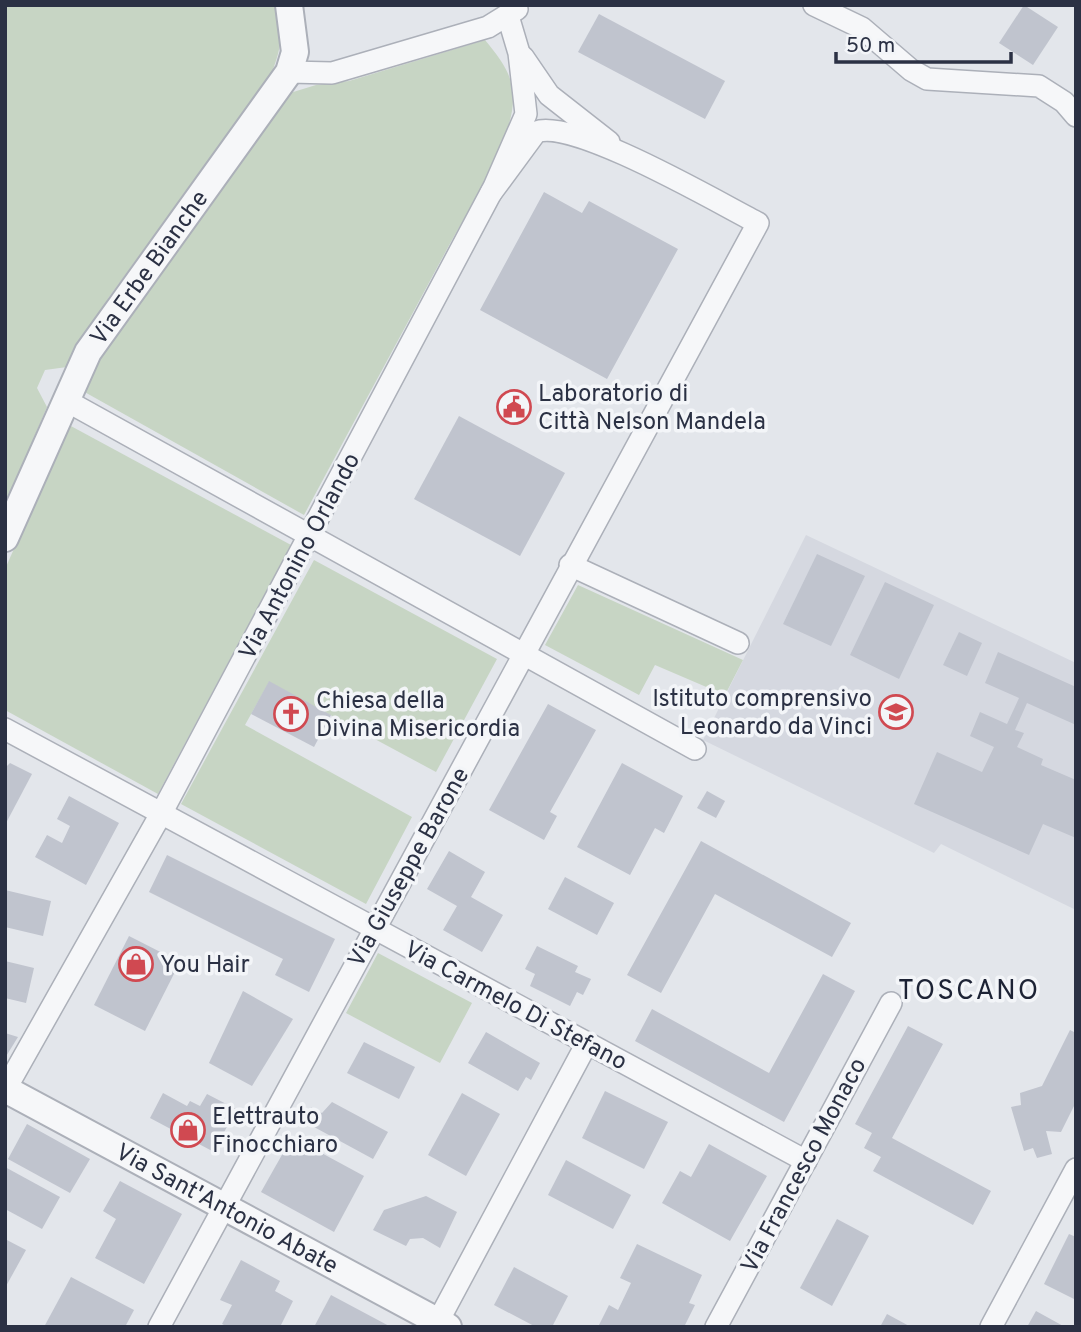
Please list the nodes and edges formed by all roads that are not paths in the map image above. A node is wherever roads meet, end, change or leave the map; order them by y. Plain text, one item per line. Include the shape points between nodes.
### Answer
1 (289, 5) edge
2 (814, 5) edge
3 (515, 9) edge
4 (519, 53) junction
5 (289, 72) junction
6 (1076, 116) edge
7 (627, 156) junction
8 (491, 193) junction
9 (65, 400) junction
10 (310, 536) junction
11 (5, 538) edge
12 (570, 565) junction
13 (738, 643) dead end
14 (524, 655) junction
15 (5, 729) edge
16 (695, 749) dead end
17 (162, 812) junction
18 (374, 928) junction
19 (891, 1003) dead end
20 (587, 1043) junction
21 (5, 1090) edge
22 (806, 1161) junction
23 (1076, 1169) edge
24 (224, 1207) junction
25 (440, 1325) edge
26 (159, 1327) edge
27 (716, 1327) edge
28 (991, 1327) edge

1 - 5 street, Via Erbe Bianche via 295,52
2 - 6 street via 862,28 927,79 1039,86
3 - 4 street, Via Antonino Orlando
3 - 5 street via 488,27 332,73
4 - 7 street via 549,95
4 - 8 street, Via Antonino Orlando via 526,114
5 - 9 street, Via Erbe Bianche via 113,314
7 - 8 street via 547,128 531,138
7 - 12 street, Via Giuseppe Barone via 758,223
8 - 10 street, Via Antonino Orlando
9 - 10 street
9 - 11 street, Via Erbe Bianche
10 - 14 street
10 - 17 street, Via Antonino Orlando
12 - 13 street
12 - 14 street, Via Giuseppe Barone
14 - 16 street
14 - 18 street, Via Giuseppe Barone
15 - 17 street, Via Carmelo Di Stefano
17 - 18 street, Via Carmelo Di Stefano
17 - 21 street, Via Antonino Orlando
18 - 20 street, Via Carmelo Di Stefano
18 - 24 street, Via Giuseppe Barone
19 - 22 street, Via Francesco Monaco
20 - 22 street, Via Carmelo Di Stefano
20 - 25 street
21 - 24 street, Via Sant'Antonio Abate
22 - 27 street, Via Francesco Monaco
23 - 28 street
24 - 25 street, Via Sant'Antonio Abate
24 - 26 street, Via Giuseppe Barone

